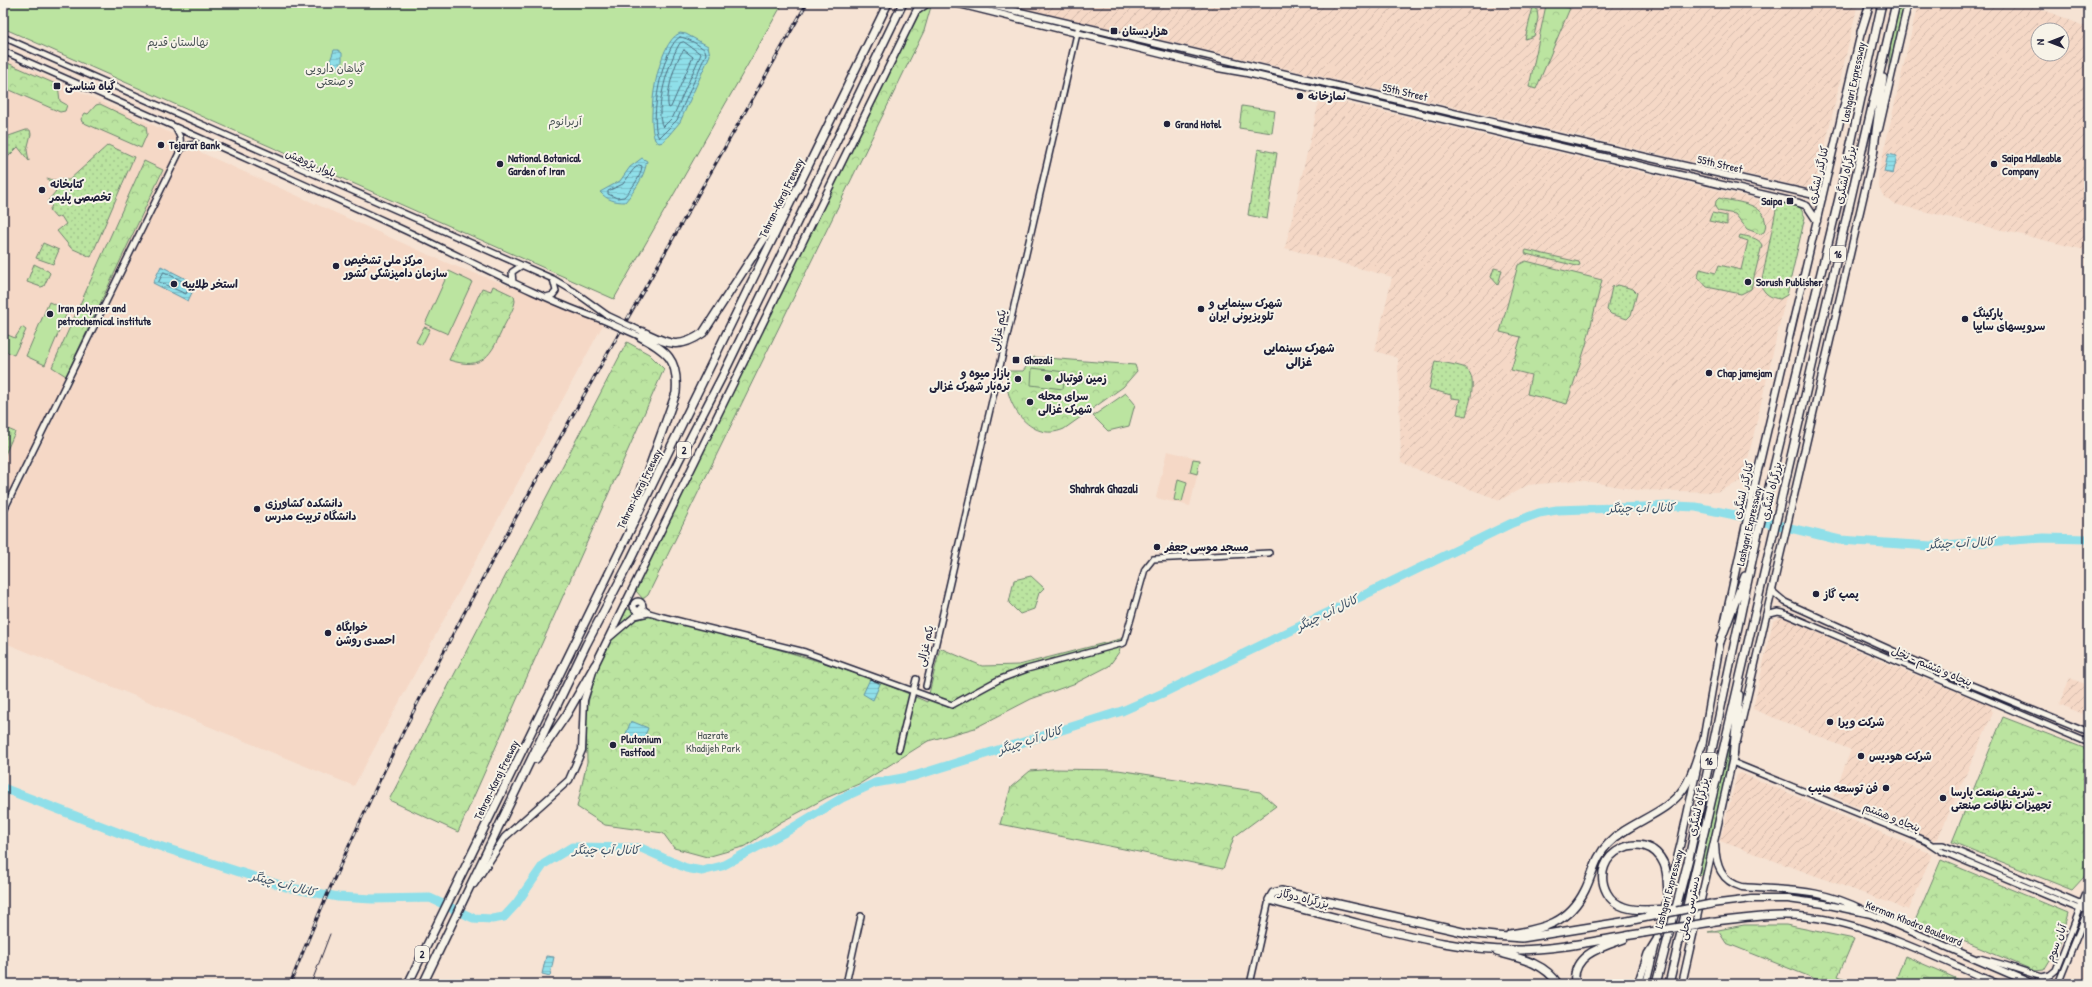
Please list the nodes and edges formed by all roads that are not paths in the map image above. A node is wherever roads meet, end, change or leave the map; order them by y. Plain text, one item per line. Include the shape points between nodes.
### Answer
1 (888, 3) edge
2 (903, 3) edge
3 (920, 3) edge
4 (928, 3) edge
5 (955, 3) edge
6 (982, 3) edge
7 (1869, 3) edge
8 (1882, 3) edge
9 (1896, 3) edge
10 (1908, 3) edge
11 (916, 11) junction
12 (1079, 25) junction
13 (1861, 32) joint
14 (1077, 33) junction
15 (3, 37) edge
16 (3, 51) edge
17 (1884, 54) junction
18 (1249, 66) junction
19 (1247, 73) junction
20 (175, 128) junction
21 (1548, 135) junction
22 (209, 144) junction
23 (1546, 144) junction
24 (181, 149) junction
25 (1873, 155) junction
26 (797, 190) junction
27 (1807, 193) junction
28 (1822, 198) junction
29 (1803, 205) junction
30 (1817, 221) junction
31 (521, 266) junction
32 (553, 279) junction
33 (513, 283) junction
34 (546, 297) junction
35 (606, 318) junction
36 (640, 334) junction
37 (3, 512) edge
38 (627, 537) junction
39 (1757, 538) junction
40 (1269, 553) dead end
41 (1772, 591) junction
42 (629, 595) junction
43 (634, 604) junction
44 (623, 608) junction
45 (642, 608) joint
46 (649, 613) junction
47 (1766, 615) junction
48 (607, 640) junction
49 (1720, 642) junction
50 (595, 665) junction
51 (1742, 666) junction
52 (1942, 673) junction
53 (916, 679) dead end
54 (1941, 682) junction
55 (926, 686) dead end
56 (913, 692) junction
57 (2089, 733) edge
58 (1702, 743) junction
59 (2089, 743) edge
60 (899, 749) dead end
61 (1733, 760) junction
62 (523, 777) junction
63 (1715, 836) junction
64 (1933, 845) junction
65 (2089, 886) edge
66 (1668, 894) junction
67 (465, 897) junction
68 (1269, 900) junction
69 (2082, 903) junction
70 (1711, 904) joint
71 (1691, 908) junction
72 (2089, 908) edge
73 (2079, 909) junction
74 (1871, 914) junction
75 (862, 916) dead end
76 (1712, 922) joint
77 (1643, 933) junction
78 (1495, 936) junction
79 (1658, 938) junction
80 (1482, 948) junction
81 (1974, 957) junction
82 (408, 984) edge
83 (423, 984) edge
84 (846, 984) edge
85 (1250, 984) edge
86 (1558, 984) edge
87 (1575, 984) edge
88 (1638, 984) edge
89 (1646, 984) edge
90 (1656, 984) edge
91 (1669, 984) edge
92 (1682, 984) edge
93 (1998, 984) edge
94 (2033, 984) edge
95 (2058, 984) edge

1 - 26 highway, Tehran-Karaj Freeway / 2
2 - 62 highway, Tehran-Karaj Freeway / 2
3 - 11 main road
4 - 11 main road
5 - 14 main road, 55th Street
6 - 12 main road, 55th Street
7 - 13 highway
8 - 39 highway, Lashgari Expressway / 16 via 1839,198
9 - 17 highway, بزرگراه لشگری / 16
10 - 25 main road
11 - 42 main road
12 - 14 street, یکم غزالی
12 - 18 main road, 55th Street
13 - 28 main road, کنارگذر لشگری
14 - 19 main road, 55th Street
14 - 55 street, یکم غزالی
15 - 31 street, بلوار پژوهش
16 - 20 street, بلوار پژوهش
17 - 25 highway
17 - 51 highway, بزرگراه لشگری / 16
18 - 19 main road
18 - 21 main road, 55th Street
19 - 23 main road, 55th Street
20 - 22 street, بلوار پژوهش
20 - 24 street via 180,137
21 - 23 main road
21 - 27 main road, 55th Street
22 - 24 street via 189,145
22 - 33 street, بلوار پژوهش via 445,248
23 - 29 main road, 55th Street
24 - 37 street
25 - 41 main road
26 - 36 highway via 702,333 689,342 671,345
26 - 38 highway, Tehran-Karaj Freeway / 2
27 - 28 main road, 55th Street
27 - 29 main road
28 - 30 main road, کنارگذر لشگری
29 - 30 main road via 1807,206
30 - 49 main road, کنارگذر لشگری
31 - 32 street, بلوار پژوهش
31 - 33 street via 512,272
32 - 34 street via 556,291
32 - 35 street, بلوار پژوهش via 575,292
33 - 34 street, بلوار پژوهش
34 - 35 street, بلوار پژوهش
35 - 36 street, bridge
36 - 38 highway via 664,350 676,370 677,381 676,393 632,515
38 - 82 highway, Tehran-Karaj Freeway / 2
39 - 49 highway via 1741,589
39 - 90 highway, Lashgari Expressway / 16 via 1689,858
40 - 56 street via 1153,559 1145,569 1124,643 1027,669 998,680 952,705
41 - 47 main road
41 - 52 street, پنجاه و ششم - نخل via 1785,602
42 - 43 main road
42 - 44 main road
43 - 44 main road
43 - 45 main road via 641,603
44 - 48 main road
45 - 46 street
46 - 48 street via 635,616
46 - 56 street via 805,652
47 - 54 street, پنجاه و ششم - نخل via 1784,613
47 - 61 main road
48 - 50 main road
49 - 58 main road, کنارگذر لشگری
50 - 62 highway via 567,714
50 - 67 main road via 584,700 582,750 569,780 506,837
51 - 61 highway
51 - 91 highway, بزرگراه لشگری / 16
52 - 54 street
52 - 57 street, پنجاه و ششم - نخل
53 - 56 street
54 - 59 street, پنجاه و ششم - نخل
56 - 60 street
58 - 66 main road, کنارگذر لشگری
58 - 78 highway via 1684,788 1671,803 1609,843 1598,856 1585,890 1565,916 1535,930
61 - 63 main road
61 - 64 street, پنجاه و هشتم
62 - 67 highway, Tehran-Karaj Freeway / 2
63 - 74 main road via 1718,866 1723,877 1733,884 1742,887 1821,893 1846,901
63 - 92 main road, دسترسی محلی
64 - 69 street, پنجاه و هشتم via 1943,845
64 - 73 street, پنجاه و هشتم via 1941,851
65 - 69 street, آبان سوم
66 - 71 highway, bridge via 1664,864 1657,854 1647,847 1636,844 1614,853 1607,860 1602,878 1603,885 1610,898 1621,906 1634,910
66 - 79 main road, کنارگذر لشگری
67 - 83 highway, 2
68 - 78 highway, بزرگراه دوگاز via 1273,892 1281,891 1467,933
68 - 80 highway, بزرگراه دوگاز via 1391,931
68 - 85 street
69 - 72 street, پنجاه و هشتم
69 - 73 street, آبان سوم
70 - 71 highway, بزرگراه دوگاز, bridge
70 - 74 main road, Kerman Khodro Boulevard via 1752,899 1788,899
71 - 78 highway, بزرگراه دوگاز, bridge via 1628,922 1522,938
72 - 73 street, پنجاه و هشتم
72 - 95 street, آبان سوم
73 - 81 street, آبان سوم via 2056,970 2050,975 2034,976 2006,965
74 - 81 main road, Kerman Khodro Boulevard
75 - 84 street
76 - 77 highway, بزرگراه دوگاز, bridge
76 - 93 main road via 1765,914 1836,922 1884,937
77 - 80 highway, بزرگراه دوگاز via 1514,950
77 - 87 highway via 1597,948 1585,956 1578,966
79 - 88 highway via 1648,954
79 - 89 main road, کنارگذر لشگری
80 - 86 highway via 1528,960 1544,969
81 - 94 main road, Kerman Khodro Boulevard

